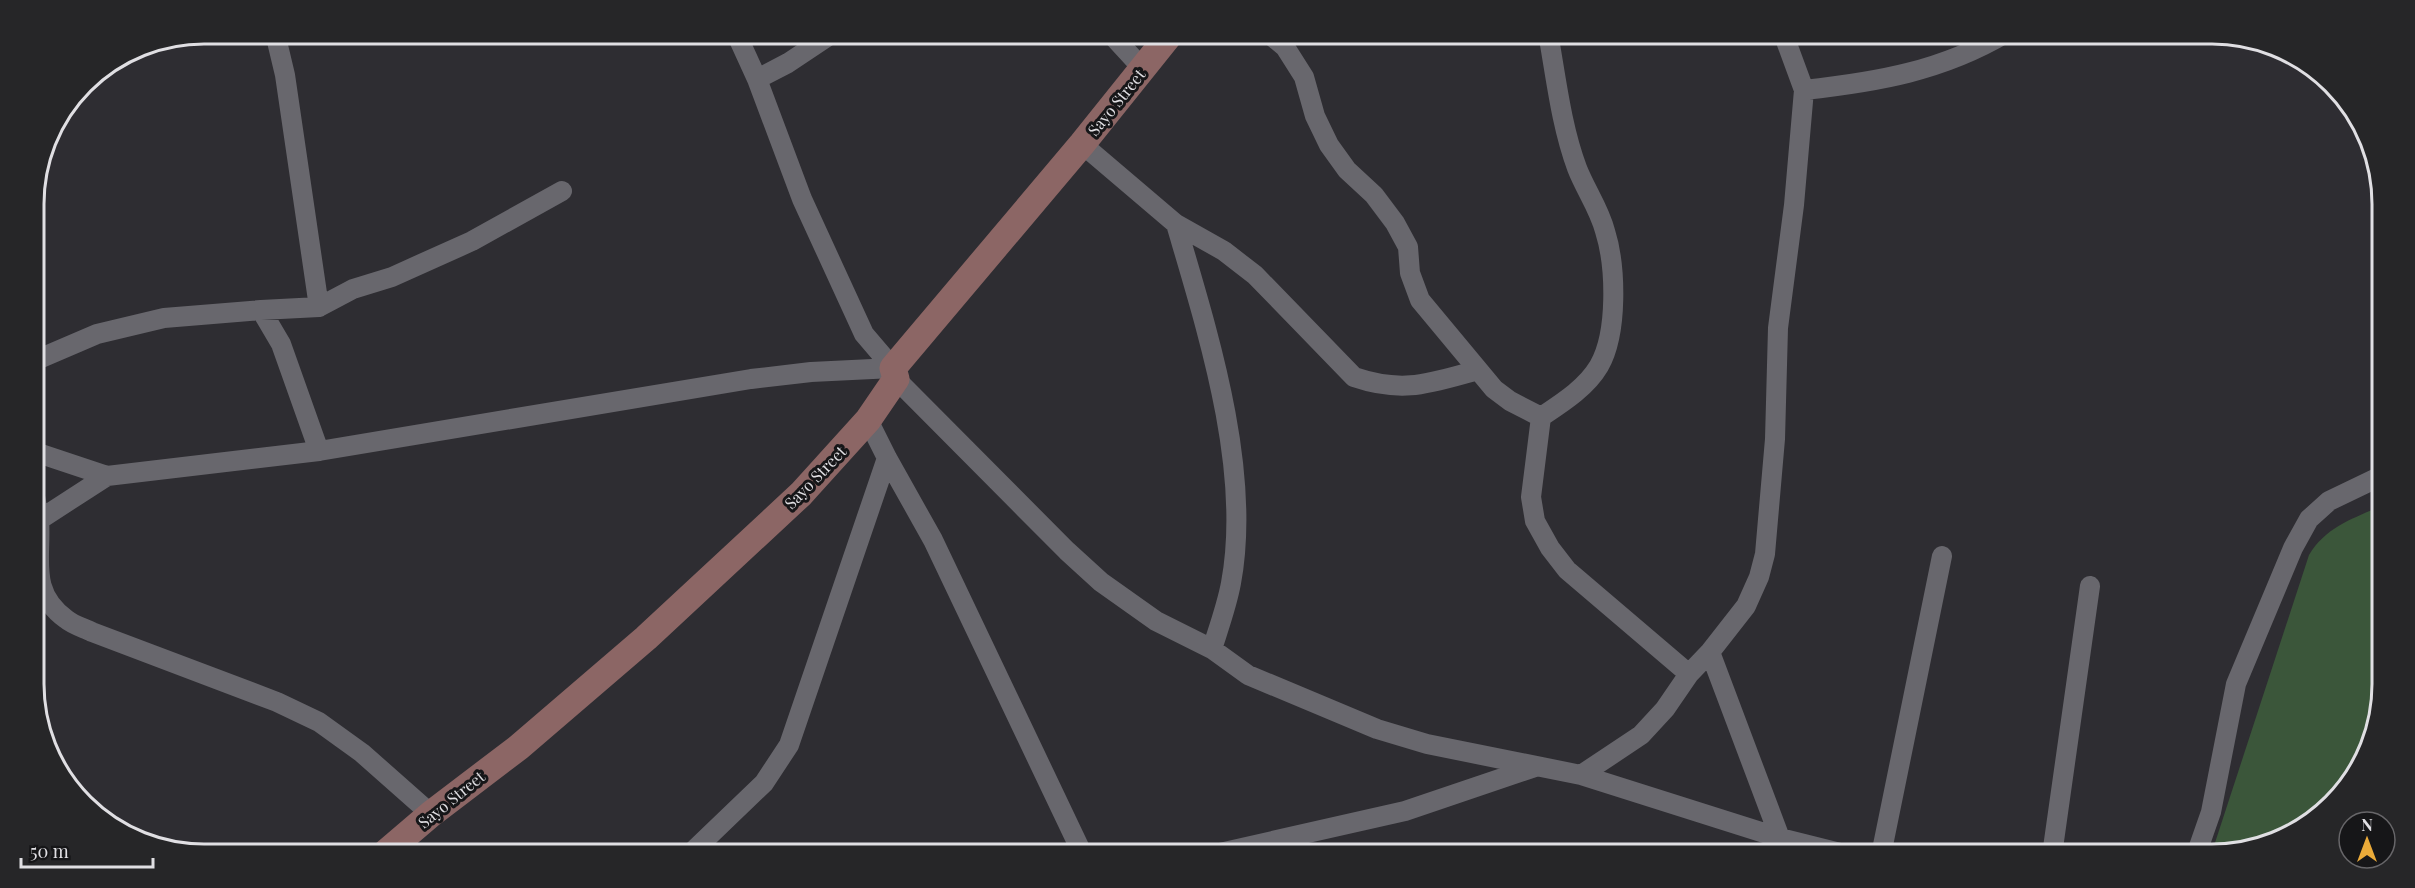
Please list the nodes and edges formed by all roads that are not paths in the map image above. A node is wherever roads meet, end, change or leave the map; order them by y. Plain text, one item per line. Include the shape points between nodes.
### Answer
1 (278, 44) edge
2 (741, 44) edge
3 (816, 44) edge
4 (1120, 44) edge
5 (1163, 44) edge
6 (1282, 44) edge
7 (1550, 44) edge
8 (1788, 44) edge
9 (1987, 44) edge
10 (1144, 70) junction
11 (757, 80) junction
12 (1804, 90) junction
13 (1082, 144) junction
14 (562, 191) dead end
15 (1176, 224) junction
16 (319, 307) junction
17 (261, 310) junction
18 (44, 357) edge
19 (1478, 370) junction
20 (894, 373) junction
21 (1541, 417) junction
22 (868, 420) junction
23 (319, 451) junction
24 (44, 455) edge
25 (887, 458) junction
26 (107, 476) junction
27 (2372, 480) edge
28 (44, 517) edge
29 (1942, 556) dead end
30 (2090, 586) dead end
31 (44, 592) edge
32 (1212, 649) junction
33 (1710, 652) junction
34 (1689, 674) junction
35 (1539, 766) junction
36 (1581, 775) junction
37 (430, 814) junction
38 (1780, 838) junction
39 (396, 844) edge
40 (701, 844) edge
41 (1078, 844) edge
42 (1260, 844) edge
43 (1802, 844) edge
44 (1883, 844) edge
45 (2054, 844) edge
46 (2200, 844) edge

1 - 16 street
2 - 11 street
3 - 11 street
4 - 10 street
5 - 10 street, Sayo Street
6 - 19 street via 1304,77 1315,116 1329,145 1347,170 1374,195 1408,247 1410,273 1420,300
7 - 21 street via 1577,168 1606,231 1612,293 1609,343 1599,366 1566,400
8 - 12 street
9 - 12 street via 1907,74
10 - 13 street, Sayo Street
11 - 20 street via 802,199 864,334
12 - 33 street via 1778,328 1766,554 1746,606
13 - 15 street
13 - 20 street, Sayo Street
14 - 16 street via 471,241
15 - 19 street via 1224,251 1256,275 1354,377 1376,385 1401,387 1426,385
15 - 32 street via 1203,316 1232,444 1232,582
16 - 17 street
17 - 18 street via 164,318 97,334
17 - 23 street via 281,344
19 - 21 street via 1510,402
20 - 22 street, Sayo Street
20 - 23 street via 811,372 751,379
20 - 32 street via 1101,582 1156,621
21 - 34 street via 1530,497 1534,521 1567,570
22 - 25 street
22 - 37 street, Sayo Street via 801,494 646,638 519,747
23 - 26 street
24 - 26 street
25 - 40 street via 789,745 765,783
25 - 41 street via 933,540
26 - 28 street
27 - 46 street via 2330,501 2309,519 2293,548 2236,684 2211,812
29 - 44 street
30 - 45 street
31 - 37 street via 66,620 319,722 362,753
32 - 35 street via 1248,675 1377,729 1427,744
33 - 34 street
33 - 38 street
34 - 36 street via 1641,735
35 - 36 street
35 - 42 street via 1405,811
36 - 38 street
37 - 39 street, Sayo Street
38 - 43 street

